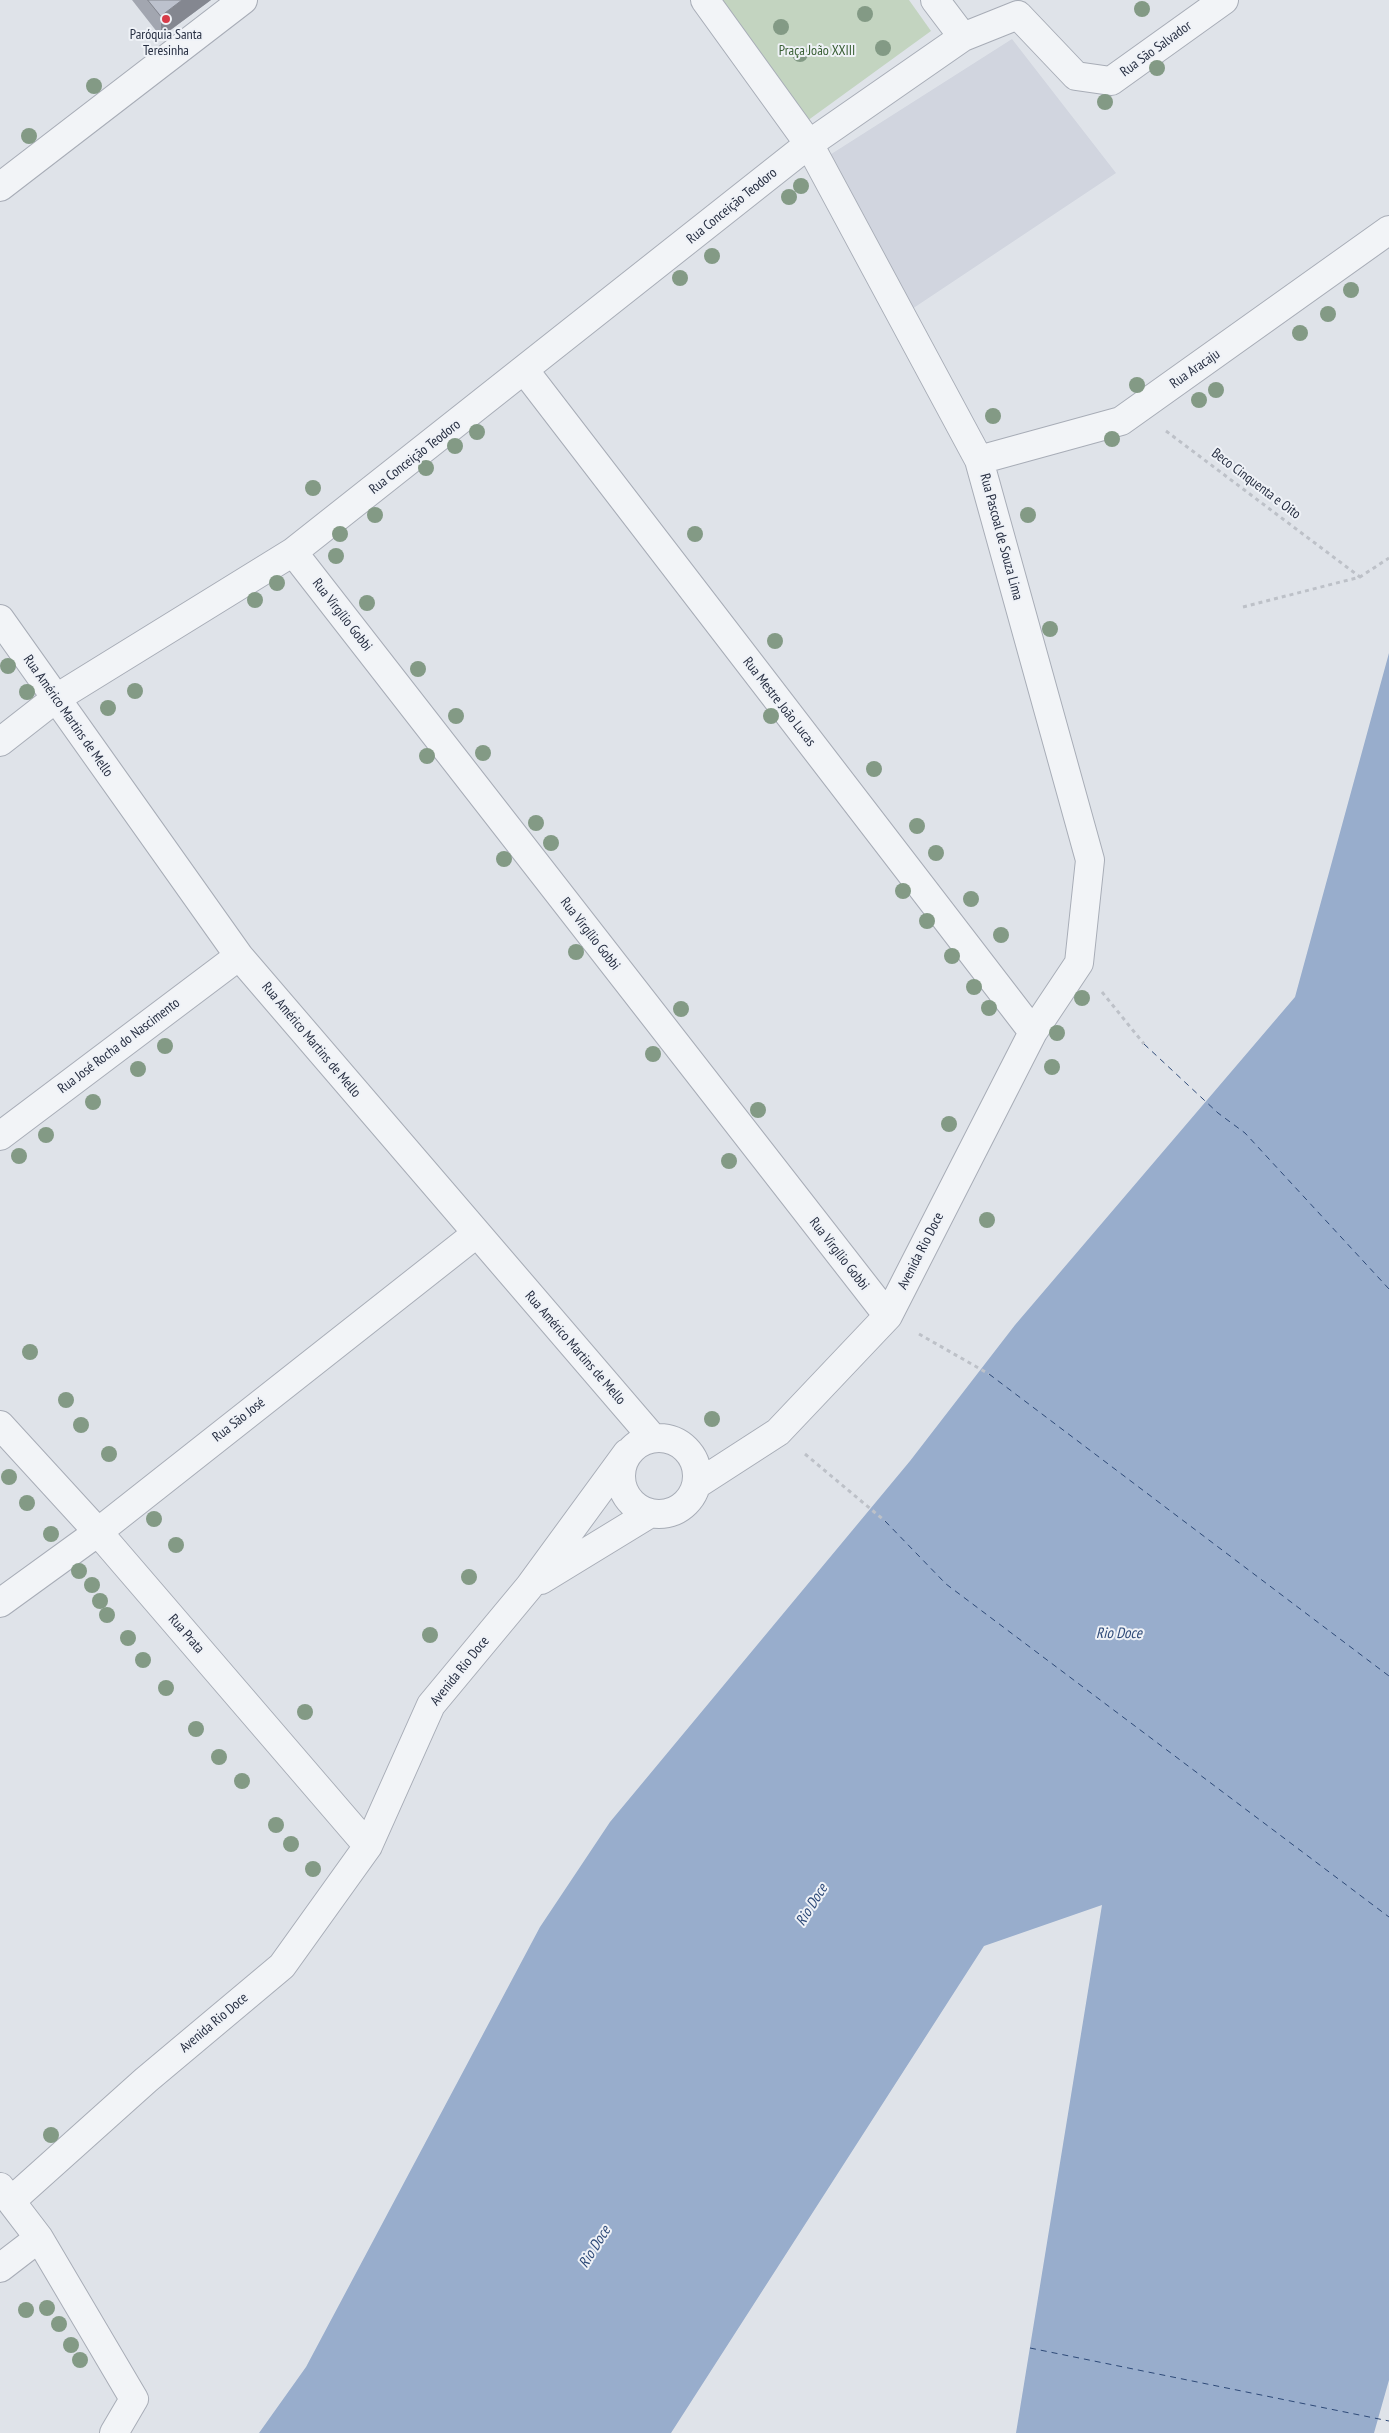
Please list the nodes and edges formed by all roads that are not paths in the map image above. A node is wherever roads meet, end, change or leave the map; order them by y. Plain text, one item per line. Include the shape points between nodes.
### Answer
1 (243, 0) edge
2 (705, 0) edge
3 (935, 0) edge
4 (1224, 0) edge
5 (963, 37) junction
6 (809, 144) junction
7 (0, 188) edge
8 (1389, 230) edge
9 (524, 371) junction
10 (979, 460) junction
11 (293, 552) junction
12 (0, 620) edge
13 (56, 699) junction
14 (0, 742) edge
15 (239, 956) junction
16 (1079, 963) joint
17 (1033, 1032) junction
18 (0, 1136) edge
19 (476, 1234) junction
20 (888, 1316) junction
21 (0, 1425) edge
22 (652, 1437) junction
23 (627, 1453) junction
24 (696, 1485) junction
25 (650, 1514) junction
26 (98, 1532) junction
27 (529, 1587) junction
28 (0, 1603) edge
29 (368, 1846) junction
30 (5, 2194) edge
31 (39, 2238) junction
32 (0, 2268) edge
33 (114, 2433) edge

1 - 7 street
2 - 6 street, Rua Pascoal de Souza Lima
3 - 5 street
4 - 5 street, Rua São Salvador via 1112,81 1076,76 1018,16
5 - 6 street
6 - 9 street, Rua Conceição Teodoro
6 - 10 street, Rua Pascoal de Souza Lima
8 - 10 street, Rua Aracaju via 1122,421
9 - 11 street, Rua Conceição Teodoro
9 - 17 street, Rua Mestre João Lucas
10 - 16 street, Rua Pascoal de Souza Lima via 1090,860
11 - 13 street, Rua Conceição Teodoro
11 - 20 street, Rua Virgílio Gobbi
12 - 13 street, Rua Américo Martins de Mello
13 - 14 street, Rua Conceição Teodoro
13 - 15 street, Rua Américo Martins de Mello
15 - 18 street, Rua José Rocha do Nascimento
15 - 19 street, Rua Américo Martins de Mello
16 - 17 street, Avenida Rio Doce
17 - 20 street, Avenida Rio Doce
19 - 22 street, Rua Américo Martins de Mello
19 - 26 street, Rua São José
20 - 24 street, Avenida Rio Doce via 778,1432
21 - 26 street, Rua Prata
22 - 23 street, Avenida Rio Doce
22 - 24 street via 668,1438 682,1444 692,1456 697,1470
23 - 25 street via 621,1467 620,1482 636,1508
23 - 27 street, Avenida Rio Doce
24 - 25 street, Avenida Rio Doce via 690,1499 679,1509 665,1514
25 - 27 street, Avenida Rio Doce
26 - 28 street, Rua São José
26 - 29 street, Rua Prata
27 - 29 street, Avenida Rio Doce via 431,1705
29 - 30 street, Avenida Rio Doce via 282,1966
30 - 31 street, Avenida Rio Doce
31 - 32 street
31 - 33 street, Avenida Rio Doce via 134,2399

